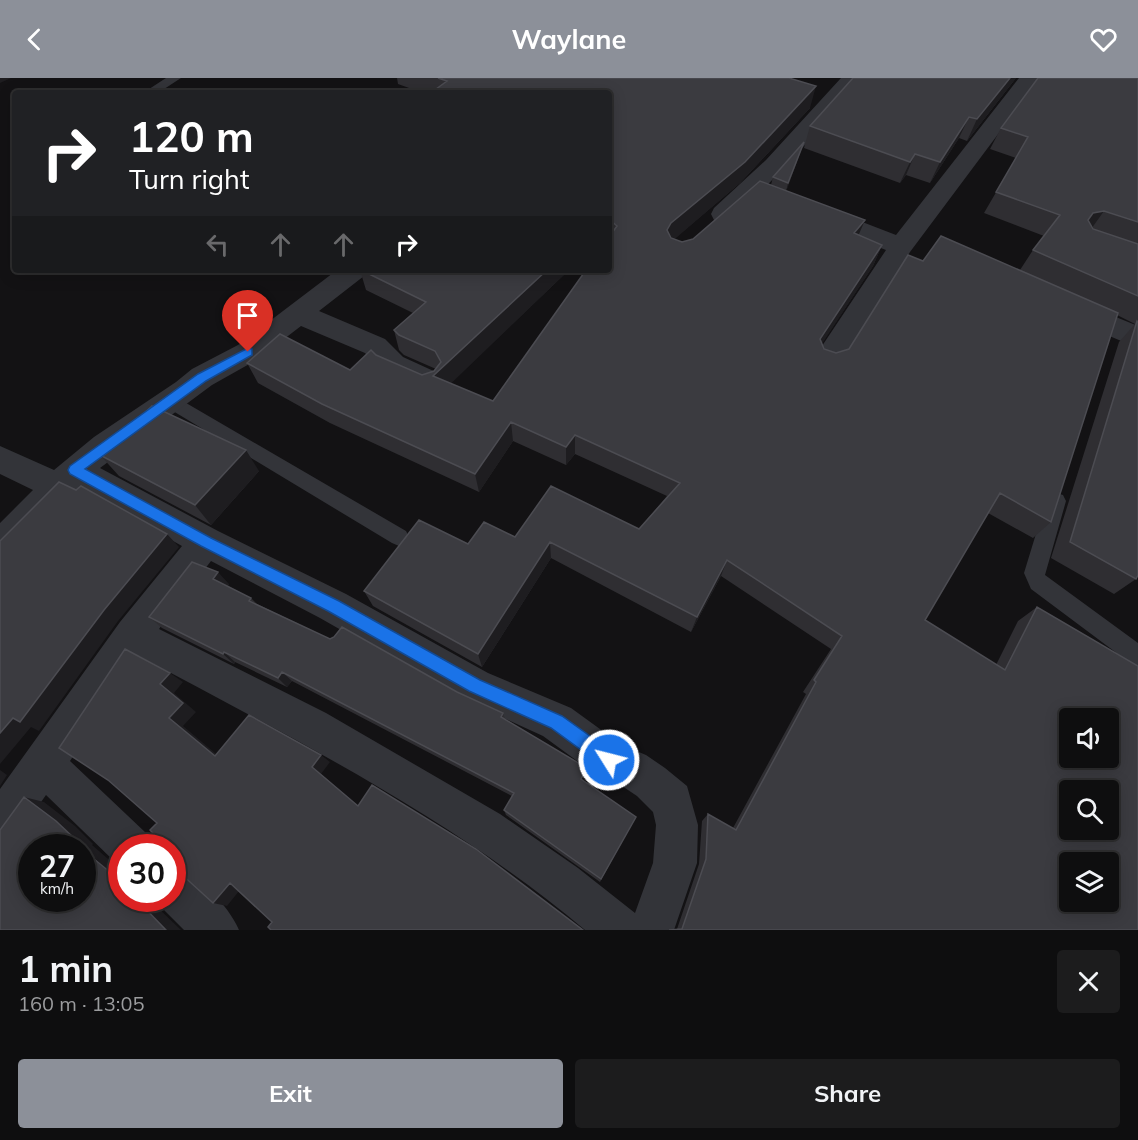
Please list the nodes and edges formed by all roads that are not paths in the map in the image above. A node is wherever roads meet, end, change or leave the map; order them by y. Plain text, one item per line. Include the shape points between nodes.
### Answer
1 (175, 78) edge
2 (852, 78) edge
3 (1030, 78) edge
4 (154, 90) edge
5 (773, 198) junction
6 (706, 229) edge
7 (913, 242) junction
8 (351, 273) edge
9 (1048, 298) edge
10 (299, 314) junction
11 (1138, 338) edge
12 (828, 360) edge
13 (428, 381) edge
14 (169, 400) junction
15 (0, 459) edge
16 (66, 478) junction
17 (1061, 486) edge
18 (399, 537) dead end
19 (206, 542) junction
20 (0, 545) edge
21 (133, 634) junction
22 (1138, 656) edge
23 (44, 764) junction
24 (0, 824) edge
25 (116, 834) edge
26 (186, 901) edge
27 (216, 930) edge
28 (620, 930) edge
29 (651, 930) edge

1 - 4 lane
2 - 5 street via 787,152
3 - 7 street
5 - 6 street
5 - 7 street
7 - 12 street
8 - 10 street
9 - 11 street via 1109,338
10 - 13 street via 375,346 393,365
10 - 14 street via 248,352
14 - 16 street
14 - 18 lane
15 - 16 street
16 - 19 street
16 - 20 street
17 - 22 lane via 1035,565 1038,582
19 - 21 street
19 - 29 street via 333,606 475,686 557,722 609,760 651,782 672,801 677,825 675,862
21 - 23 street
21 - 28 street via 312,727 485,829 563,883
23 - 24 street
23 - 25 street
26 - 27 street

